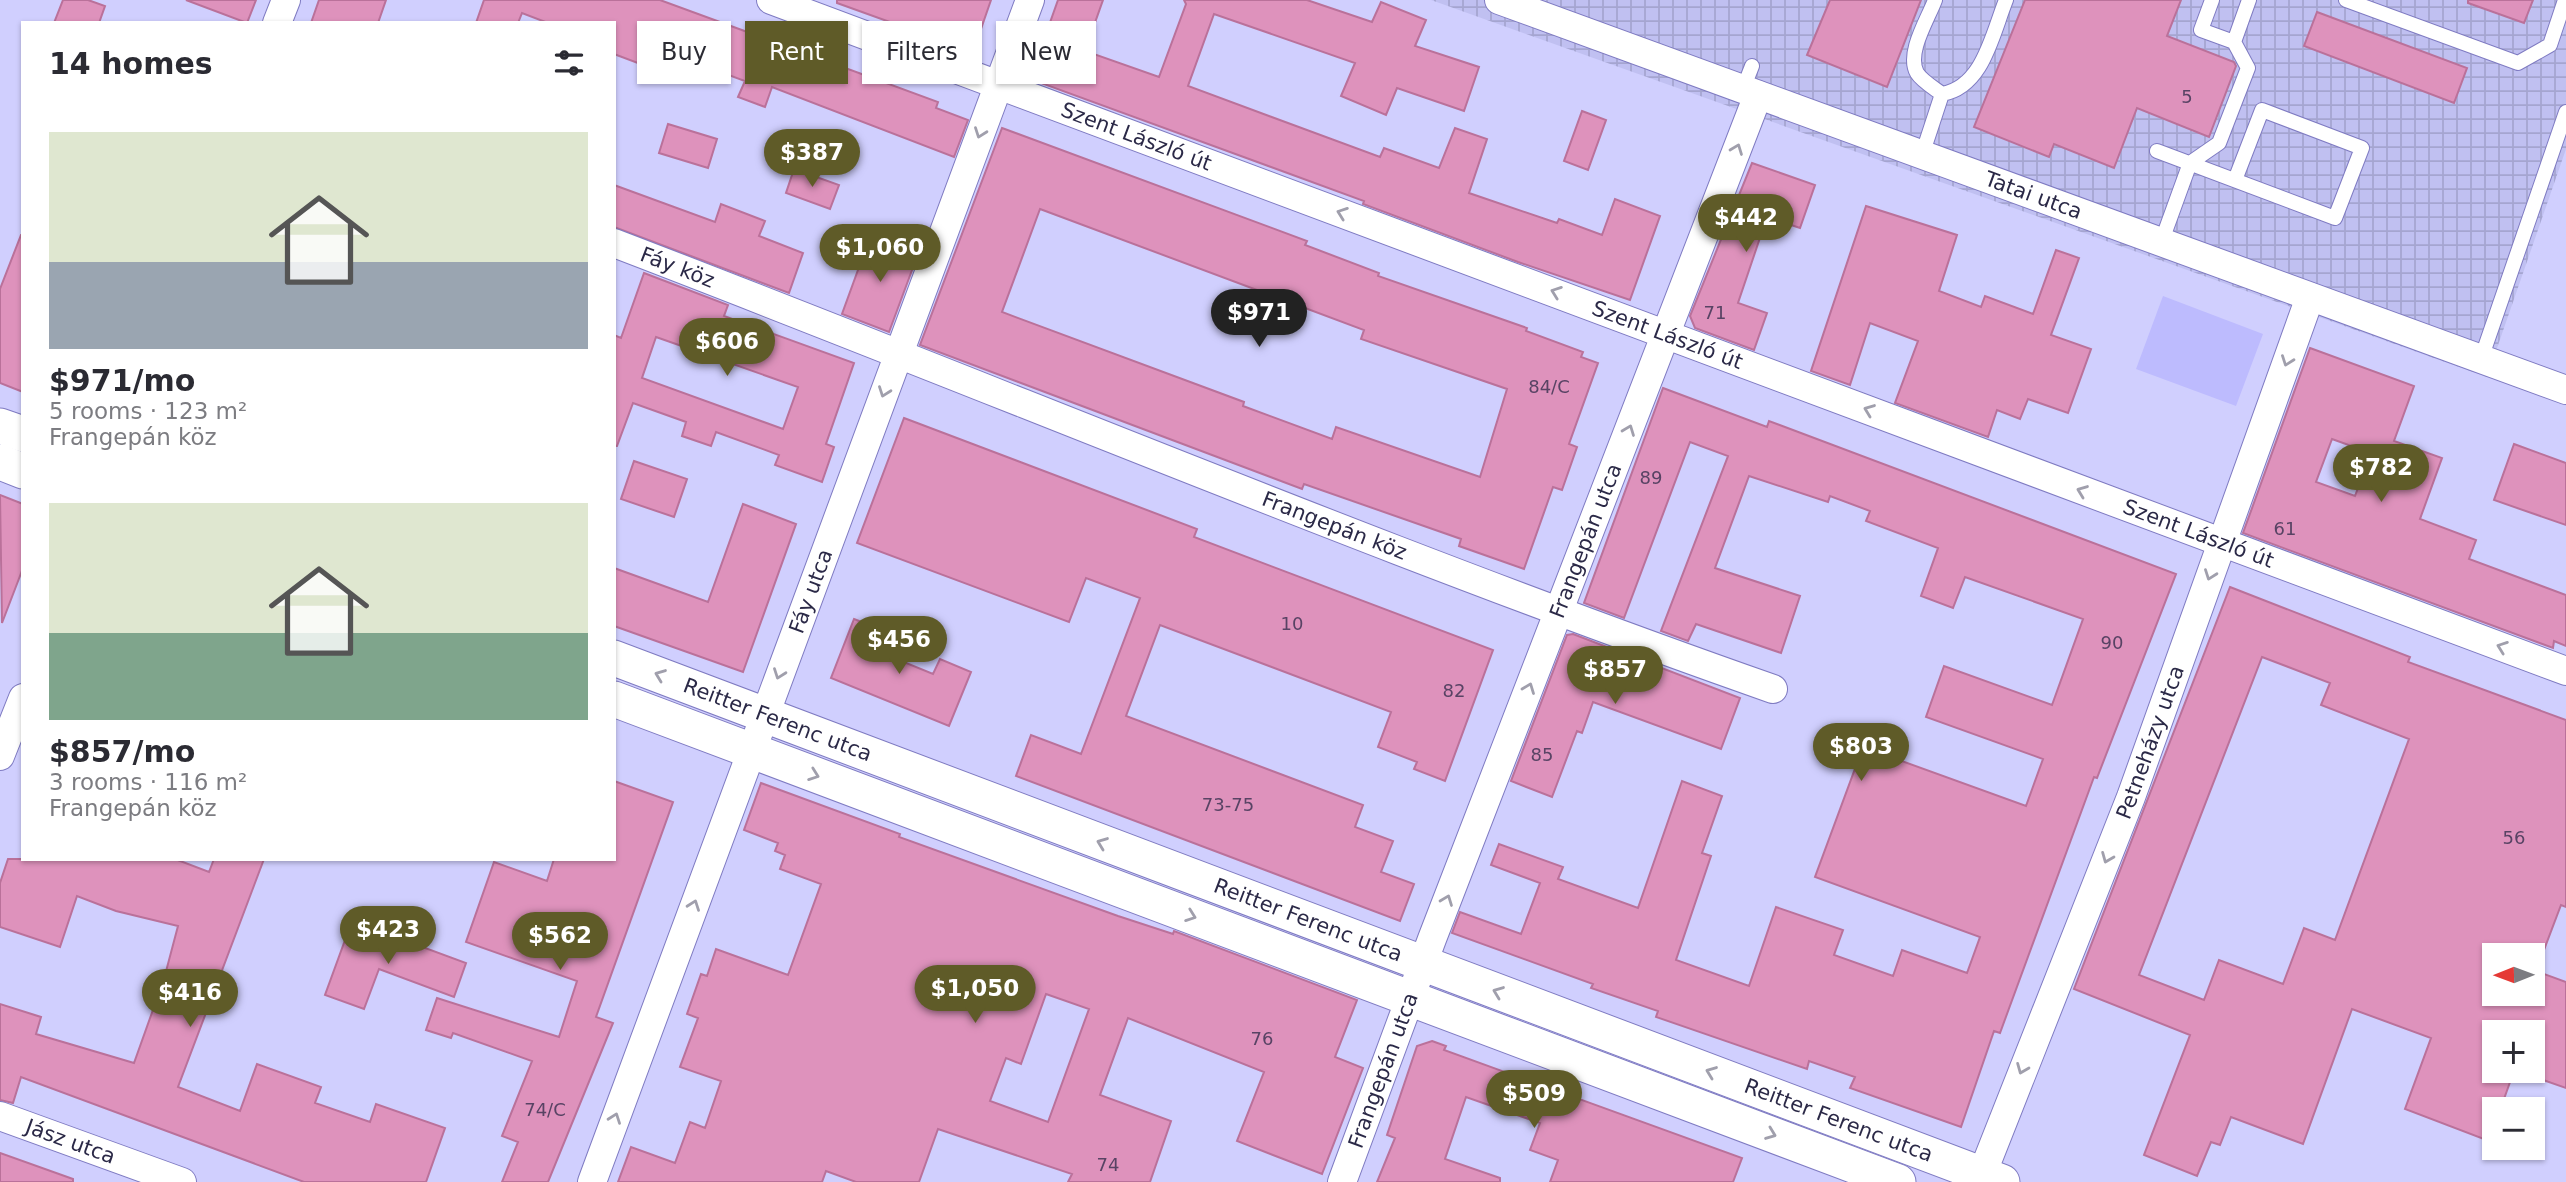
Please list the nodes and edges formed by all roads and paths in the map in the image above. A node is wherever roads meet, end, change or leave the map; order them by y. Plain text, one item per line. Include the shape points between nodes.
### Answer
1 (286, 0) edge
2 (771, 0) edge
3 (1030, 0) edge
4 (1499, 0) edge
5 (1936, 0) edge
6 (2006, 0) edge
7 (2212, 0) edge
8 (2249, 0) edge
9 (2346, 0) edge
10 (2564, 0) edge
11 (278, 21) edge
12 (2234, 42) junction
13 (1751, 83) junction
14 (998, 86) junction
15 (1942, 94) junction
16 (2566, 112) edge
17 (2157, 151) dead end
18 (1922, 155) junction
19 (2190, 163) junction
20 (2235, 180) junction
21 (2161, 243) junction
22 (616, 244) edge
23 (2310, 297) junction
24 (1666, 333) junction
25 (899, 352) junction
26 (2481, 359) junction
27 (2566, 390) edge
28 (0, 426) edge
29 (21, 434) edge
30 (0, 463) edge
31 (21, 470) edge
32 (2221, 544) junction
33 (1558, 614) junction
34 (616, 659) edge
35 (2566, 671) edge
36 (1773, 689) dead end
37 (616, 700) edge
38 (21, 703) edge
39 (764, 715) junction
40 (750, 751) junction
41 (0, 756) edge
42 (1140, 857) junction
43 (1127, 892) junction
44 (1423, 964) junction
45 (1410, 997) junction
46 (0, 1116) edge
47 (1987, 1179) edge
48 (182, 1182) edge
49 (592, 1182) edge
50 (1342, 1182) edge
51 (1898, 1182) edge

1 - 11 street
2 - 14 street, Szent László út
3 - 14 street, Fáy utca
4 - 13 street, Tatai utca
5 - 15 lane via 1914,62 1917,74
6 - 15 lane via 1970,81 1956,92
7 - 12 lane via 2201,30
8 - 12 lane
9 - 10 lane via 2518,63 2550,45
12 - 19 lane via 2248,68 2219,144
13 - 18 street, Tatai utca
24 -> 13 street, Frangepán utca
24 -> 14 street, Szent László út
14 -> 25 street, Fáy utca
15 - 18 lane
16 - 26 lane
17 - 19 lane
18 - 21 street, Tatai utca
19 - 20 lane
19 - 21 lane
20 - 20 lane via 2335,218 2362,148 2262,110
21 - 23 street, Tatai utca
22 - 25 street, Fáy köz
23 - 26 street, Tatai utca
23 -> 32 street, Petneházy utca
32 -> 24 street, Szent László út
33 -> 24 street, Frangepán utca
25 - 33 street, Frangepán köz
25 -> 39 street, Fáy utca
26 - 27 street, Tatai utca
28 - 29 street
30 - 31 street
35 -> 32 street, Szent László út
32 -> 47 street, Petneházy utca
33 - 36 street, Frangepán köz
44 -> 33 street, Frangepán utca
39 -> 34 street, Reitter Ferenc utca
37 - 40 street, Reitter Ferenc utca
38 - 41 street
39 - 40 street, Fáy utca
42 -> 39 street, Reitter Ferenc utca
40 -> 43 street, Reitter Ferenc utca
49 -> 40 street, Fáy utca
42 - 43 street
42 - 44 street, Reitter Ferenc utca
43 -> 45 street, Reitter Ferenc utca
44 - 45 street, Frangepán utca
47 -> 44 street, Reitter Ferenc utca
45 - 50 street, Frangepán utca
45 -> 51 street, Reitter Ferenc utca
46 - 48 street, Jász utca

